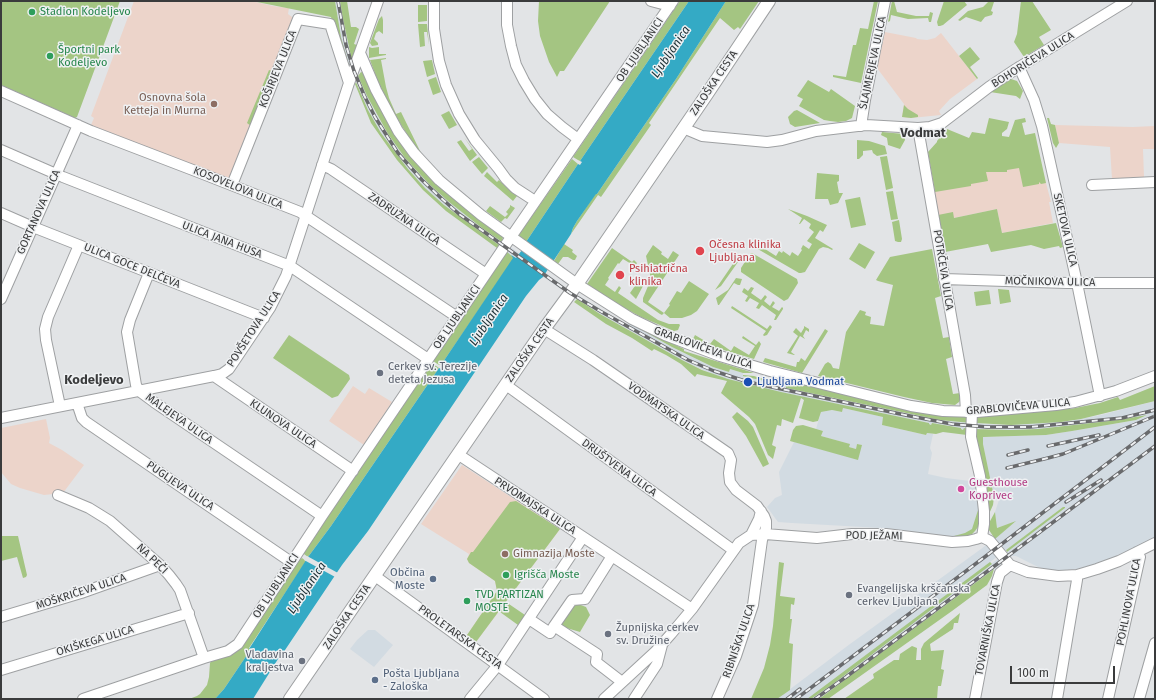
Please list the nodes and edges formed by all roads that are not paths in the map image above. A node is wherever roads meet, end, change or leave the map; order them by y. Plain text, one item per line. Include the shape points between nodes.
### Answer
1 (378, 1) edge
2 (434, 1) edge
3 (507, 1) edge
4 (651, 1) edge
5 (769, 1) edge
6 (885, 1) edge
7 (1126, 1) edge
8 (672, 3) edge
9 (360, 53) junction
10 (1019, 67) junction
11 (349, 83) junction
12 (1, 91) edge
13 (78, 125) junction
14 (861, 126) junction
15 (683, 128) junction
16 (918, 128) junction
17 (578, 139) junction
18 (1, 150) edge
19 (322, 165) junction
20 (56, 174) junction
21 (1155, 182) edge
22 (232, 185) junction
23 (1092, 185) dead end
24 (537, 199) junction
25 (1, 213) edge
26 (306, 215) junction
27 (33, 227) junction
28 (515, 240) junction
29 (79, 245) junction
30 (290, 266) junction
31 (149, 273) junction
32 (486, 274) junction
33 (944, 279) junction
34 (1077, 282) junction
35 (1155, 283) edge
36 (577, 284) junction
37 (1, 299) edge
38 (457, 317) junction
39 (264, 318) junction
40 (544, 330) junction
41 (428, 359) junction
42 (214, 376) junction
43 (1155, 376) edge
44 (506, 385) junction
45 (139, 391) junction
46 (1100, 396) junction
47 (76, 403) junction
48 (60, 406) junction
49 (969, 412) junction
50 (1, 418) edge
51 (459, 455) junction
52 (353, 471) junction
53 (58, 495) dead end
54 (761, 511) junction
55 (322, 516) junction
56 (765, 534) junction
57 (751, 535) junction
58 (583, 537) junction
59 (982, 537) junction
60 (1155, 543) edge
61 (733, 550) junction
62 (1139, 555) junction
63 (612, 556) junction
64 (291, 562) junction
65 (160, 565) junction
66 (1010, 565) junction
67 (1077, 575) junction
68 (375, 576) junction
69 (692, 609) junction
70 (189, 613) junction
71 (1, 617) edge
72 (529, 619) junction
73 (554, 626) junction
74 (1155, 643) edge
75 (662, 644) junction
76 (204, 658) junction
77 (498, 665) junction
78 (1, 670) edge
79 (622, 682) junction
80 (83, 699) edge
81 (290, 699) edge
82 (470, 699) edge
83 (544, 699) edge
84 (604, 699) edge
85 (634, 699) edge
86 (717, 699) edge
87 (975, 699) edge
88 (1057, 699) edge
89 (1108, 699) edge
90 (1139, 699) edge

1 - 9 street, POVŠETOVA ULICA
2 - 24 street via 434,22 442,73 459,114 482,150 510,183
3 - 17 street via 507,25 511,46 524,81 547,114
4 - 8 street
5 - 15 main road, ZALOŠKA CESTA
6 - 14 street, ŠLAJMERJEVA ULICA
7 - 10 street, BOHORIČEVA ULICA
8 - 17 street, OB LJUBLJANICI
9 - 11 street, POVŠETOVA ULICA
9 - 28 street, GRABLOVIČEVA ULICA via 388,114 414,154 449,189
10 - 16 street, BOHORIČEVA ULICA via 942,123
10 - 34 street, SKETOVA ULICA via 1039,116
11 - 19 street, POVŠETOVA ULICA
11 - 22 street, KOŠIRJEVA ULICA via 330,24 298,19
12 - 13 street, KOSOVELOVA ULICA
13 - 20 street, GORTANOVA ULICA
13 - 22 street, KOSOVELOVA ULICA
14 - 15 street via 816,131 767,142 702,136
14 - 16 street
15 - 36 main road, ZALOŠKA CESTA
16 - 33 street, POTRČEVA ULICA
17 - 24 street, OB LJUBLJANICI
18 - 20 street, ULICA JANA HUSA
19 - 26 street, POVŠETOVA ULICA
19 - 32 street, ZADRUŽNA ULICA
20 - 27 street, GORTANOVA ULICA
20 - 30 street, ULICA JANA HUSA
21 - 23 street
22 - 26 street, KOSOVELOVA ULICA
24 - 28 street, OB LJUBLJANICI
25 - 27 street, ULICA GOCE DELČEVA
26 - 30 street, POVŠETOVA ULICA
26 - 38 street, KOSOVELOVA ULICA
27 - 29 street, ULICA GOCE DELČEVA
27 - 37 street, GORTANOVA ULICA
28 - 32 street, OB LJUBLJANICI
28 - 36 street, GRABLOVIČEVA ULICA
29 - 31 street, ULICA GOCE DELČEVA
29 - 48 street via 45,329
30 - 39 street, POVŠETOVA ULICA
30 - 41 street, ULICA JANA HUSA
31 - 39 street, ULICA GOCE DELČEVA
31 - 45 street, MALEJEVA ULICA via 127,332
32 - 38 street, OB LJUBLJANICI
33 - 34 street, MOČNIKOVA ULICA
33 - 49 street, POTRČEVA ULICA
34 - 35 street, MOČNIKOVA ULICA
34 - 46 street, SKETOVA ULICA
36 - 40 main road, ZALOŠKA CESTA
36 - 49 street, GRABLOVIČEVA ULICA via 643,326 720,356 911,406
38 - 41 street, OB LJUBLJANICI
39 - 42 street, POVŠETOVA ULICA via 229,369
40 - 44 main road, ZALOŠKA CESTA
40 - 54 street, VODMATSKA ULICA via 593,360 728,454 731,460 730,482
41 - 52 street, OB LJUBLJANICI
42 - 45 street, POVŠETOVA ULICA
42 - 52 street, KLUNOVA ULICA
43 - 46 street, GRABLOVIČEVA ULICA
44 - 51 main road, ZALOŠKA CESTA
44 - 61 street, DRUŠTVENA ULICA
45 - 47 street, POVŠETOVA ULICA
45 - 55 street, MALEJEVA ULICA
46 - 49 street, GRABLOVIČEVA ULICA via 1056,405
47 - 48 street, POVŠETOVA ULICA
47 - 64 street, PUGLJEVA ULICA via 86,422
48 - 50 street, POVŠETOVA ULICA
49 - 59 street, POTRČEVA ULICA via 984,511
51 - 58 street, PRVOMAJSKA ULICA
51 - 68 main road, ZALOŠKA CESTA
52 - 55 street, OB LJUBLJANICI
53 - 65 street, NA PEČI via 89,508 110,521
54 - 56 street via 766,521
54 - 57 street
55 - 64 street, OB LJUBLJANICI
56 - 57 street, POD JEŽAMI
56 - 59 street, POD JEŽAMI via 817,538 881,534 956,542
56 - 86 street, RIBNIŠKA ULICA via 753,605 736,656
57 - 61 street
58 - 63 street, PRVOMAJSKA ULICA
58 - 72 street
59 - 66 street via 990,541
60 - 62 street
61 - 69 street
62 - 67 street
62 - 89 street, POHLINOVA ULICA
63 - 69 street, PRVOMAJSKA ULICA
63 - 73 street via 585,599 572,600
64 - 76 street, OB LJUBLJANICI via 238,644 228,651
65 - 70 street, NA PEČI via 177,585
65 - 71 street, MOŠKRIČEVA ULICA via 81,593
66 - 67 street via 1028,572
66 - 87 street, TOVARNIŠKA ULICA via 1000,573 997,582
67 - 88 street
68 - 77 street, PROLETARSKA CESTA
68 - 81 main road, ZALOŠKA CESTA
69 - 75 street
70 - 76 street, NA PEČI
70 - 78 street, OKIŠKEGA ULICA
72 - 73 street via 550,633
72 - 77 street
73 - 79 street via 597,654 596,662
74 - 90 street
75 - 79 street
75 - 85 street via 657,664
76 - 80 street, OB LJUBLJANICI
77 - 82 street
77 - 83 street, PROLETARSKA CESTA
79 - 84 street

